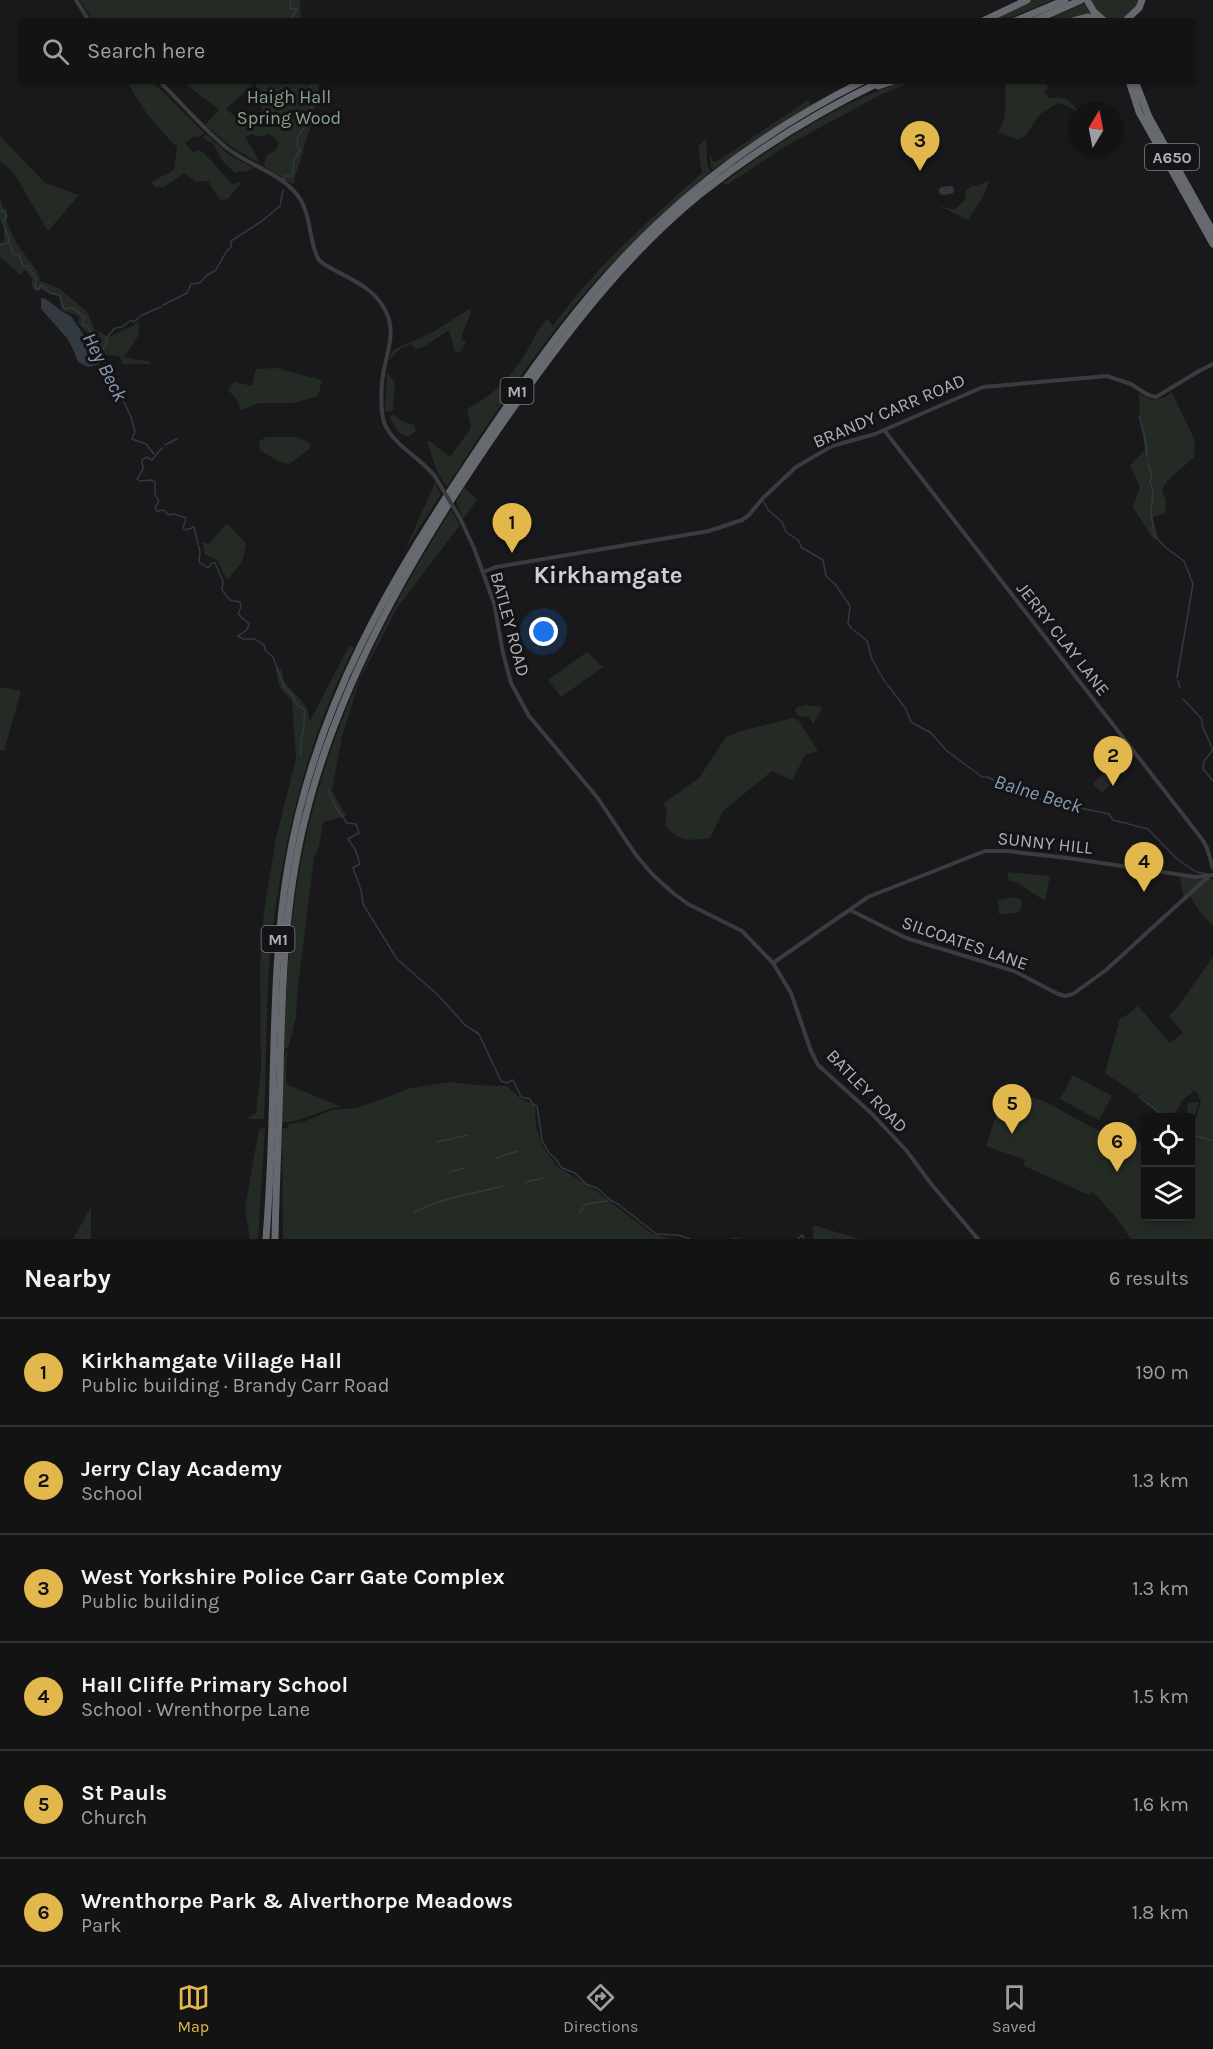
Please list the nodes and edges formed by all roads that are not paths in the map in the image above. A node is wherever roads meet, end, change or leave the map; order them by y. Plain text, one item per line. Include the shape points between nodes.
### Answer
1 (76, 0) edge
2 (1027, 0) edge
3 (1065, 0) edge
4 (1081, 0) edge
5 (1087, 0) edge
6 (1141, 3) edge
7 (87, 18) edge
8 (988, 18) edge
9 (1022, 18) edge
10 (1041, 18) edge
11 (1102, 18) edge
12 (1128, 18) edge
13 (1135, 18) edge
14 (162, 84) edge
15 (858, 84) edge
16 (876, 84) edge
17 (884, 84) edge
18 (1130, 84) edge
19 (1136, 84) edge
20 (855, 94) junction
21 (723, 173) junction
22 (713, 180) junction
23 (1194, 197) junction
24 (1213, 220) edge
25 (1209, 233) edge
26 (1213, 244) edge
27 (1213, 250) edge
28 (1213, 364) edge
29 (884, 430) junction
30 (483, 572) junction
31 (1213, 868) edge
32 (1211, 876) edge
33 (850, 910) junction
34 (772, 963) junction
35 (266, 1239) edge
36 (276, 1239) edge
37 (978, 1239) edge

1 - 7 street
2 - 8 highway
3 - 9 highway
4 - 10 highway
5 - 11 highway
6 - 12 highway
6 - 13 highway
14 - 30 street, BATLEY ROAD, bridge via 229,150 293,190 304,206 322,263 365,287 382,304 391,334 384,369 383,419 390,434 434,475 460,518
15 - 21 highway, M1 via 809,111
16 - 20 highway, M1
17 - 20 highway
18 - 25 highway, A650 via 1139,112
19 - 23 highway, A650 via 1149,117
20 - 21 highway, M1
21 - 22 highway, M1
22 - 35 highway, M1 via 626,253 551,343 399,572 357,650 331,710 310,772 288,865 280,921
22 - 36 highway, M1 via 630,260 553,352 463,482 370,642 338,713 303,823 295,869 283,972
23 - 24 highway
23 - 25 highway, A650
25 - 26 highway, A650
25 - 27 highway
28 - 29 street, BRANDY CARR ROAD via 1156,397 1107,376 983,387
29 - 30 street, BRANDY CARR ROAD via 832,446 796,467 749,515 733,524
29 - 31 street, JERRY CLAY LANE via 1205,843
30 - 34 street, BATLEY ROAD via 494,603 507,669 529,716 597,797 653,875 688,904 742,931
32 - 33 street, SUNNY HILL via 985,851 878,893
32 - 33 street, SILCOATES LANE via 1106,970 1065,996 1016,972 906,938
33 - 34 street
34 - 37 street, BATLEY ROAD via 791,993 818,1065 872,1113

